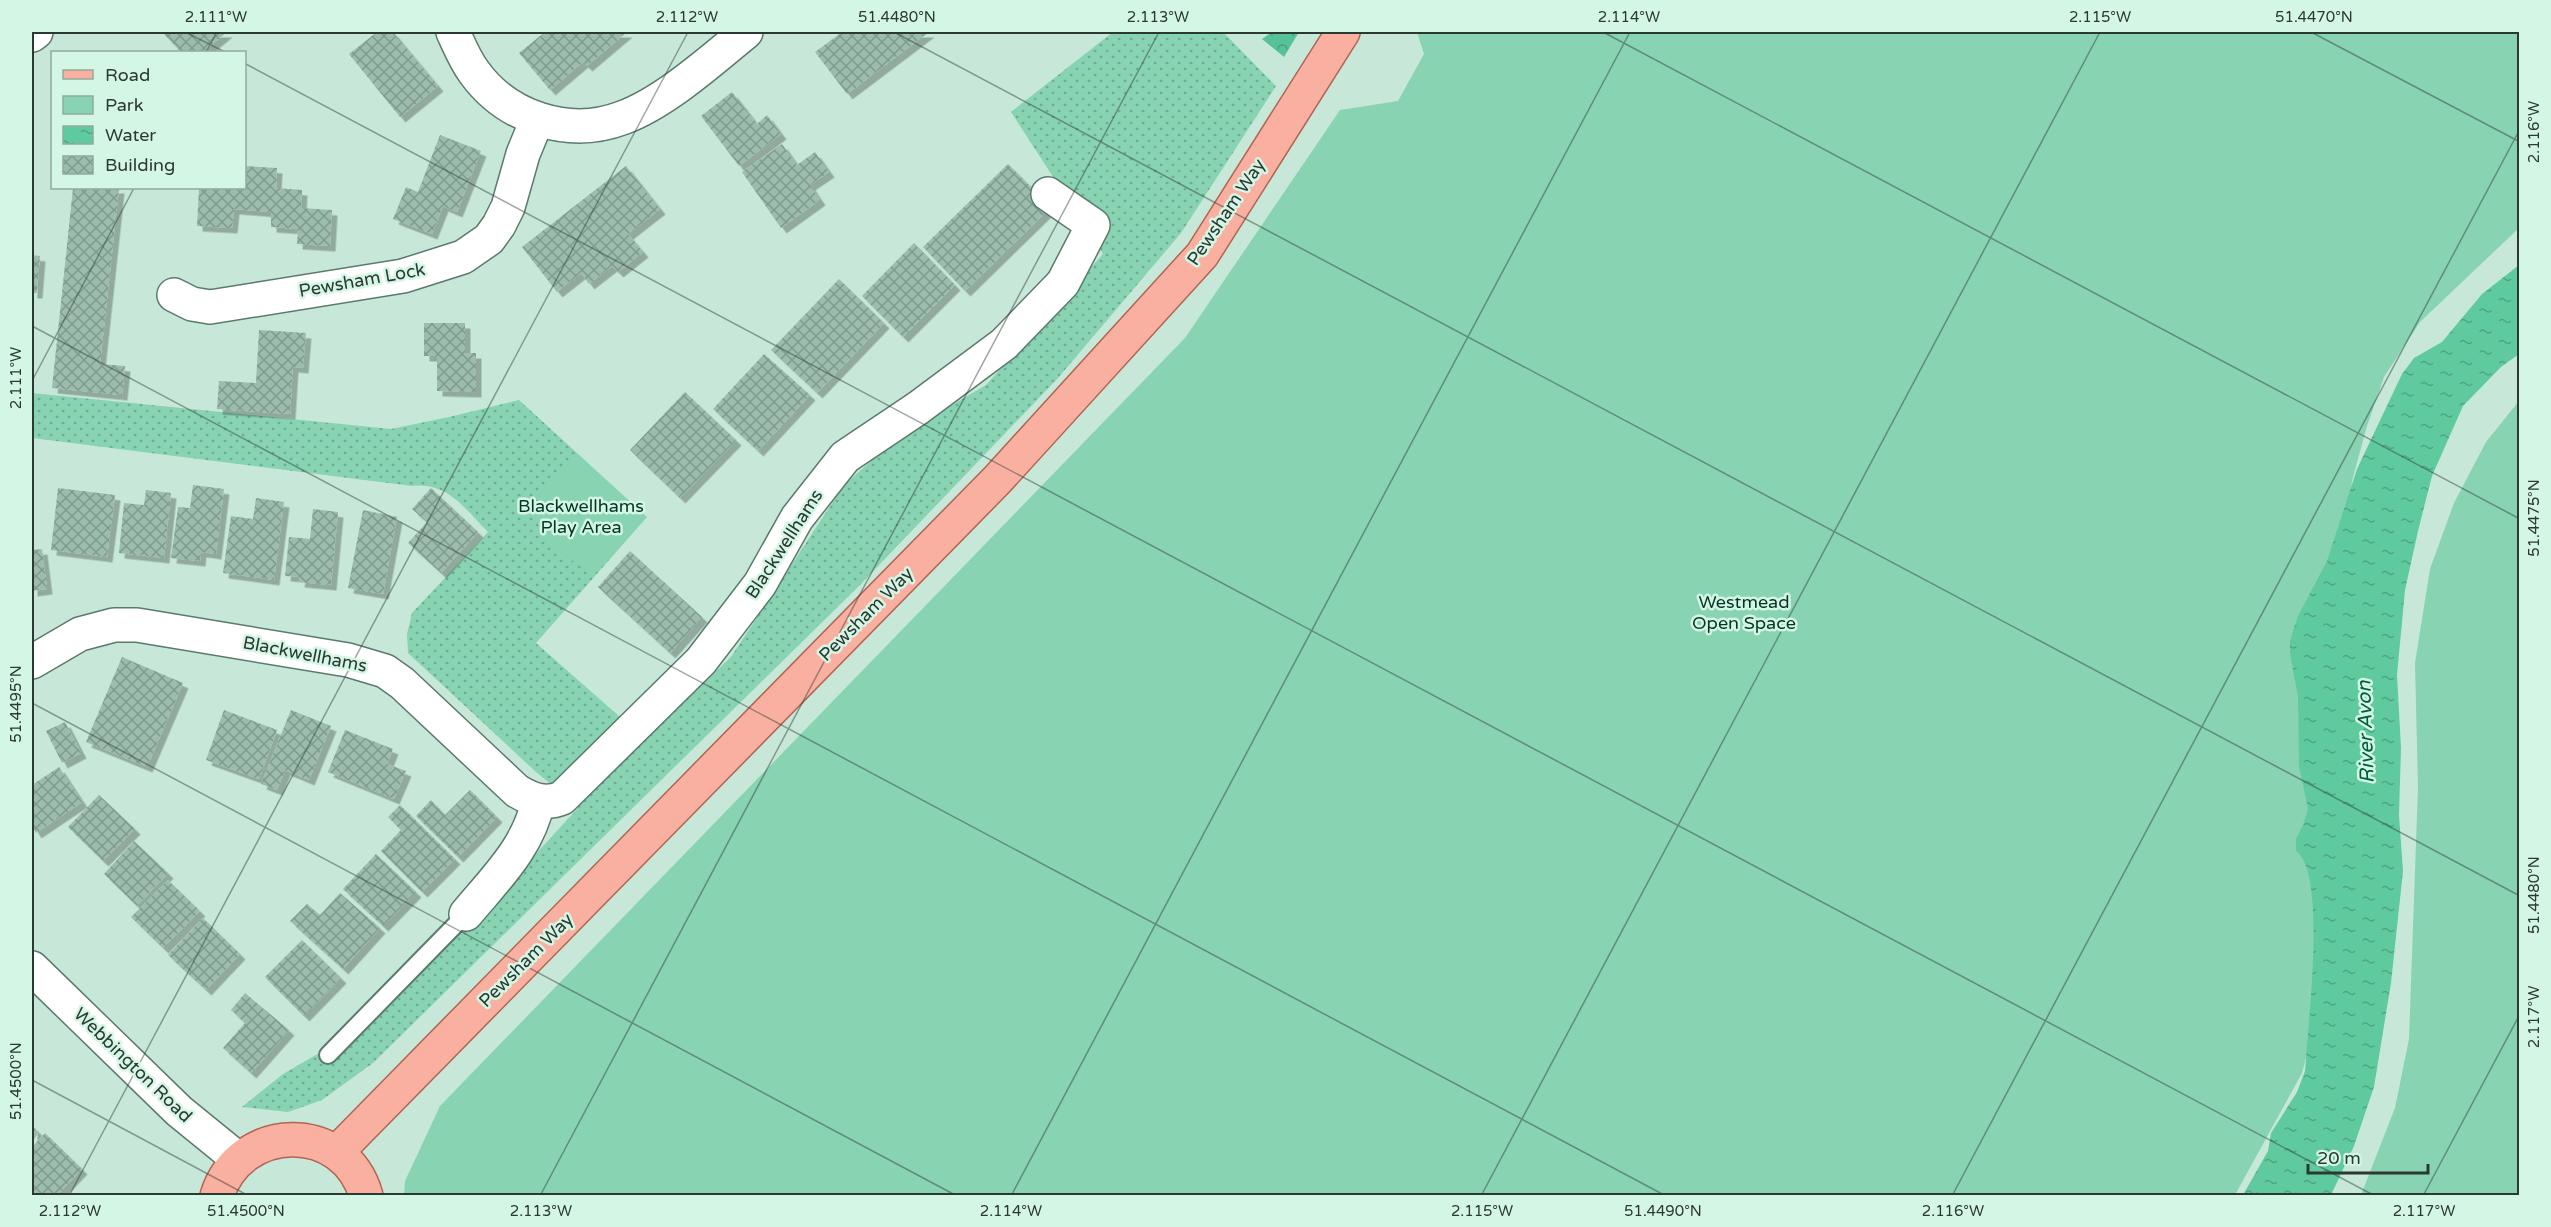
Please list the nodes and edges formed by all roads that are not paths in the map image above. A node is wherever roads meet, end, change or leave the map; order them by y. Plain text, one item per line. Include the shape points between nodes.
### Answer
1 (36, 32) edge
2 (453, 32) edge
3 (746, 32) edge
4 (1343, 32) edge
5 (32, 35) edge
6 (537, 120) junction
7 (1048, 194) dead end
8 (185, 309) dead end
9 (32, 662) edge
10 (538, 801) junction
11 (466, 914) joint
12 (32, 968) edge
13 (328, 1055) dead end
14 (337, 1152) junction
15 (238, 1160) junction
16 (218, 1196) edge
17 (366, 1196) edge

1 - 5 street
2 - 6 street via 474,73 496,95
3 - 6 street via 654,102 621,119 584,126
4 - 14 main road, Pewsham Way via 1202,255 997,480
6 - 8 street, Pewsham Lock via 499,225 489,239 463,257 403,276
7 - 10 street, Blackwellhams via 1093,225 1063,283 1004,344 845,457 797,518 760,584 701,661 576,786 562,798
9 - 10 street, Blackwellhams via 80,634 114,625 170,629 348,660 385,671 402,683 517,791
10 - 11 street via 531,828 518,851
11 - 13 lane
12 - 15 street, Webbington Road via 179,1111
14 - 15 main road via 313,1141 286,1138 260,1145
14 - 17 main road via 354,1170
15 - 16 main road via 222,1180

